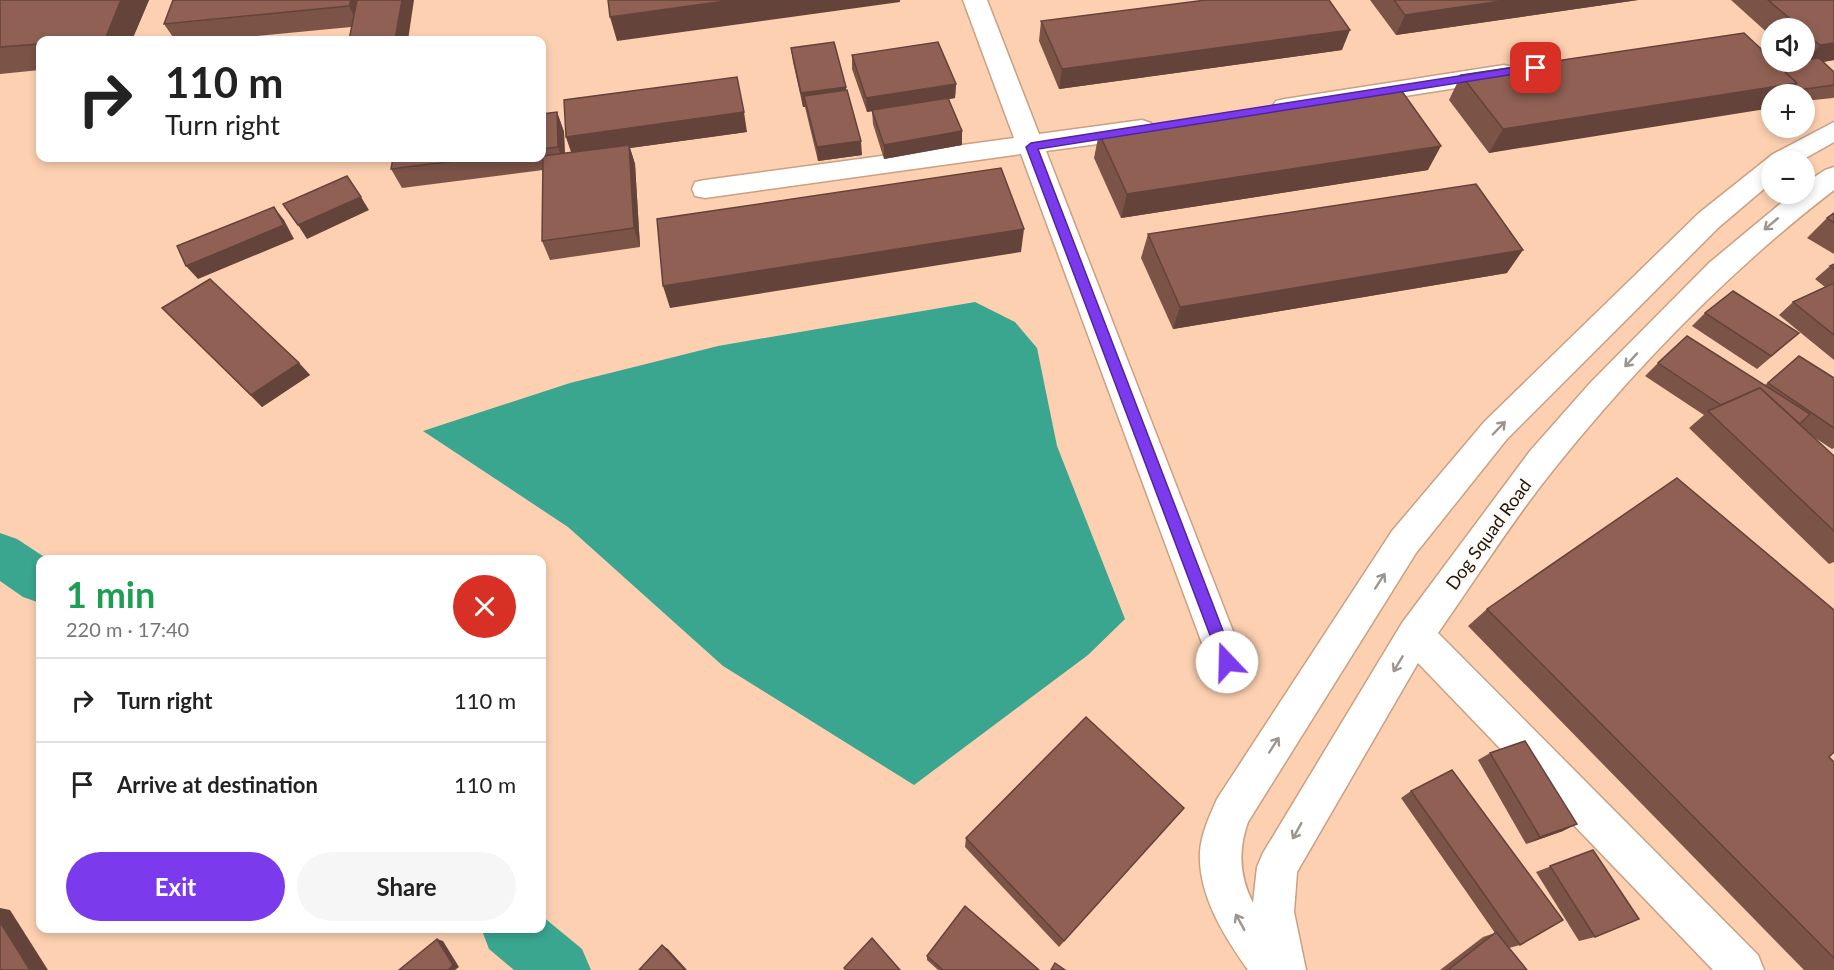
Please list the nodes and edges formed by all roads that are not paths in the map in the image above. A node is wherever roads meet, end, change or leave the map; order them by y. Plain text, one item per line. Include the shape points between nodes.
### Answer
1 (975, 0) edge
2 (1533, 68) edge
3 (1264, 110) edge
4 (1160, 127) edge
5 (1834, 131) edge
6 (1031, 147) junction
7 (1800, 150) edge
8 (1761, 176) edge
9 (1834, 176) edge
10 (705, 189) dead end
11 (1415, 635) junction
12 (1227, 662) dead end
13 (1274, 970) edge
14 (1285, 970) edge
15 (1743, 970) edge

1 - 6 street
2 - 3 street
4 - 6 street
5 - 7 street
6 - 10 street
6 - 12 street
13 -> 8 street via 1240,924 1224,882 1220,852 1231,813 1404,542 1496,430 1709,220
9 -> 11 street, Dog Squad Road via 1719,270 1602,391 1541,461
11 -> 14 street, Dog Squad Road via 1277,867 1273,912
11 - 15 street

